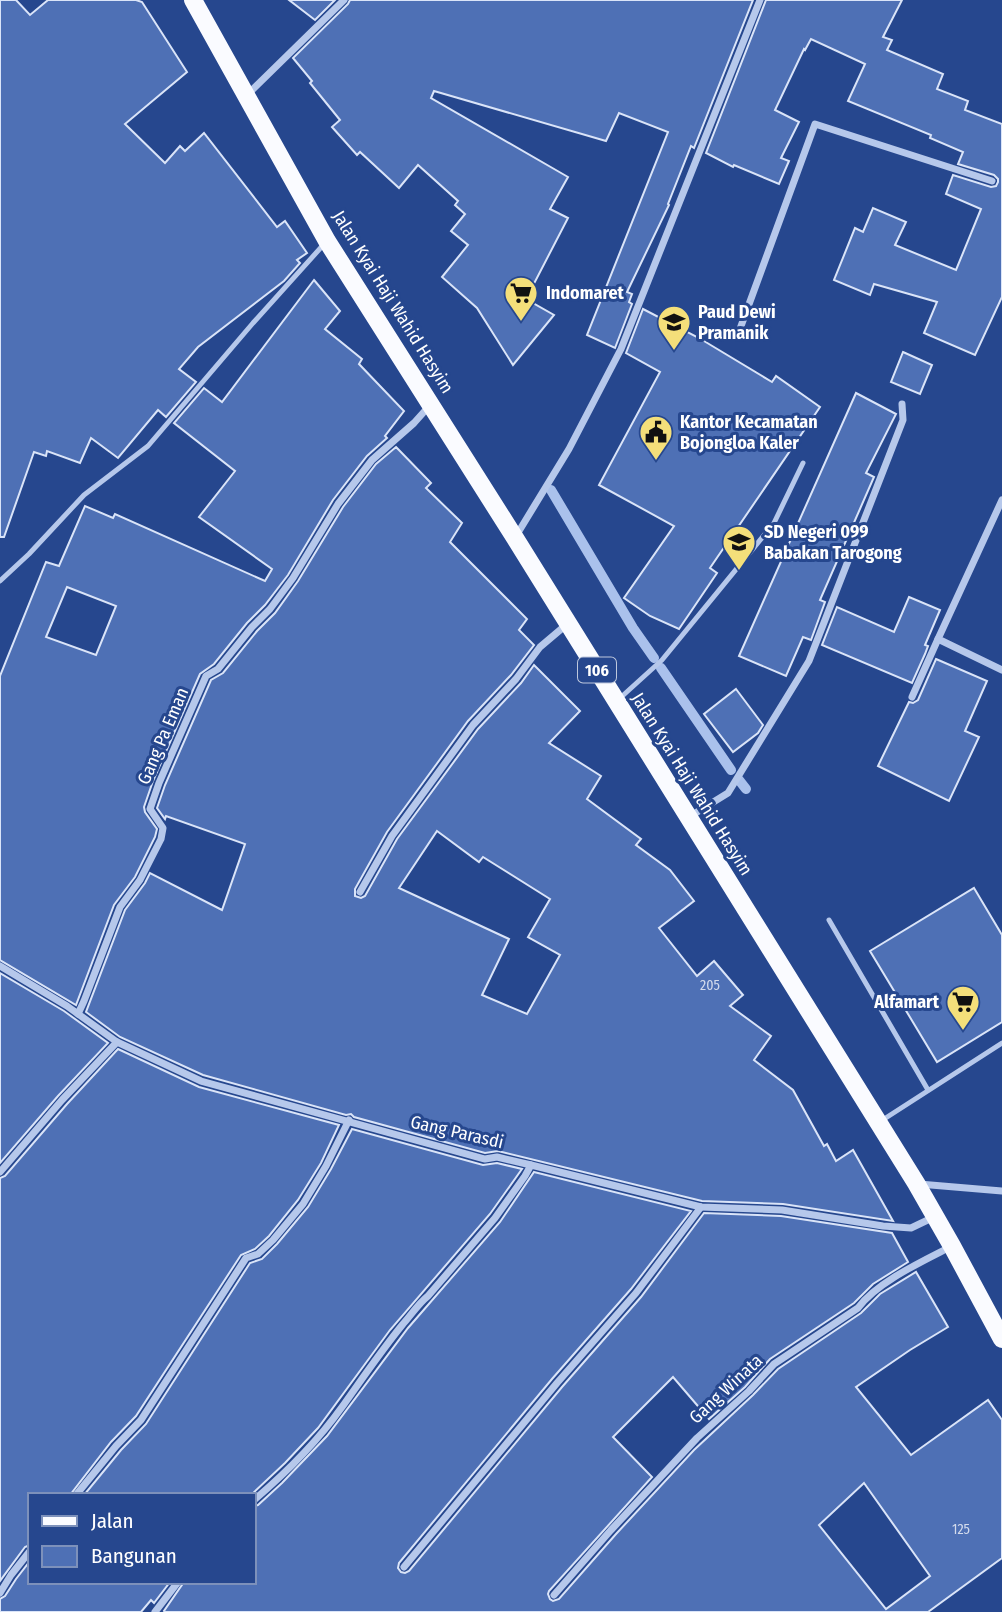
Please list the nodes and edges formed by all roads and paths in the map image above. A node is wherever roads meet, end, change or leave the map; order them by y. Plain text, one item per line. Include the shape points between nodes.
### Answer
1 (193, 0) edge
2 (344, 0) edge
3 (761, 0) edge
4 (246, 96) junction
5 (992, 181) dead end
6 (327, 241) junction
7 (737, 337) dead end
8 (432, 404) junction
9 (902, 404) dead end
10 (803, 463) dead end
11 (1002, 500) edge
12 (515, 538) junction
13 (0, 581) edge
14 (568, 623) junction
15 (938, 639) junction
16 (1002, 670) edge
17 (912, 697) dead end
18 (617, 702) junction
19 (687, 818) junction
20 (360, 892) dead end
21 (830, 920) dead end
22 (0, 966) edge
23 (78, 1014) junction
24 (117, 1042) junction
25 (1002, 1043) edge
26 (928, 1090) junction
27 (349, 1120) junction
28 (878, 1123) junction
29 (531, 1165) junction
30 (0, 1172) edge
31 (915, 1183) junction
32 (1002, 1191) edge
33 (701, 1208) junction
34 (935, 1216) junction
35 (952, 1246) junction
36 (1002, 1339) edge
37 (78, 1493) edge
38 (256, 1498) edge
39 (28, 1554) edge
40 (404, 1567) dead end
41 (176, 1584) edge
42 (0, 1593) edge
43 (554, 1595) dead end
44 (155, 1612) edge

1 - 4 main road, Jalan Kyai Haji Wahid Hasyim / 106
2 - 4 street
3 - 12 street via 621,349 569,449
4 - 6 main road, Jalan Kyai Haji Wahid Hasyim / 106
5 - 7 street via 815,124
6 - 8 main road, Jalan Kyai Haji Wahid Hasyim / 106
6 - 13 lane via 148,446 84,495
8 - 12 main road, Jalan Kyai Haji Wahid Hasyim / 106
8 - 23 street, Gang Pa Eman via 372,460 270,609 206,676 150,809 163,828 162,839 120,907
9 - 19 street via 903,420 809,661 728,793
10 - 18 lane via 774,523 662,660
11 - 15 street
12 - 14 main road, Jalan Kyai Haji Wahid Hasyim / 106
14 - 18 main road, Jalan Kyai Haji Wahid Hasyim / 106
14 - 20 street via 540,647 473,725 392,836
15 - 16 street
15 - 17 street
18 - 19 main road, Jalan Kyai Haji Wahid Hasyim / 106
19 - 28 main road, Jalan Kyai Haji Wahid Hasyim / 106
21 - 26 lane
22 - 23 street, Gang Parasdi
23 - 24 street, Gang Parasdi
24 - 27 street, Gang Parasdi via 201,1081
24 - 30 street
25 - 26 lane
26 - 28 lane
27 - 29 street, Gang Parasdi via 485,1158
27 - 37 street via 303,1204 258,1254 246,1258 141,1420
28 - 31 main road, Jalan Kyai Haji Wahid Hasyim / 106
29 - 33 street, Gang Parasdi
29 - 38 street via 495,1218 417,1305 313,1443
31 - 32 street
31 - 34 main road, Jalan Kyai Haji Wahid Hasyim / 106
33 - 34 street, Gang Parasdi via 782,1210 911,1228
33 - 40 street via 636,1293
34 - 35 main road, Jalan Kyai Haji Wahid Hasyim / 106
35 - 36 main road, Jalan Kyai Haji Wahid Hasyim / 106
35 - 43 street, Gang Winata via 913,1265 774,1364 697,1438
39 - 42 street
41 - 44 street

